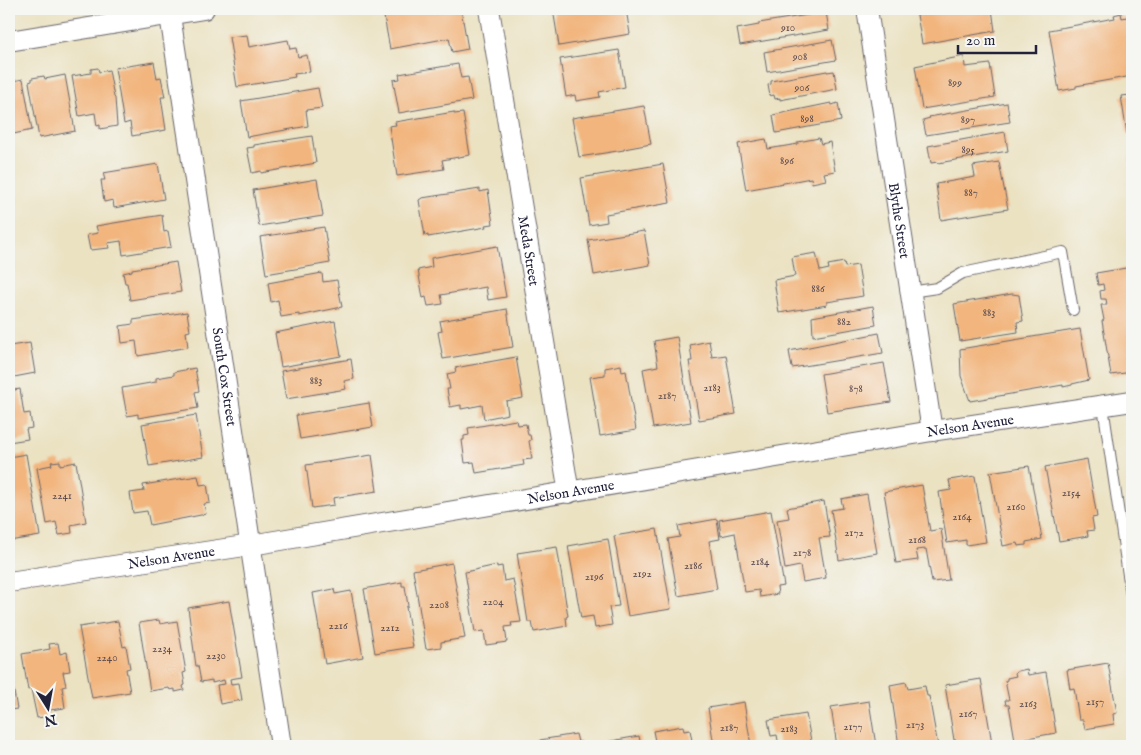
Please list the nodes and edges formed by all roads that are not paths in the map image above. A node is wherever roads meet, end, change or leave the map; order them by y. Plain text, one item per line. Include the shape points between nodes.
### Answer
1 (204, 9) edge
2 (489, 9) edge
3 (867, 9) edge
4 (170, 11) edge
5 (9, 41) edge
6 (910, 292) junction
7 (1073, 310) dead end
8 (1132, 401) edge
9 (1103, 406) junction
10 (932, 431) junction
11 (569, 493) junction
12 (251, 545) junction
13 (9, 582) edge
14 (1132, 602) edge
15 (281, 746) edge

1 - 4 street
2 - 11 street, Meda Street
3 - 6 street, Blythe Street
4 - 5 street
4 - 12 street, South Cox Street
6 - 7 lane via 937,288 964,273 1063,252
6 - 10 street, Blythe Street
8 - 9 street, Nelson Avenue
9 - 10 street, Nelson Avenue
9 - 14 lane
10 - 11 street, Nelson Avenue
11 - 12 street, Nelson Avenue
12 - 13 street, Nelson Avenue
12 - 15 street, South Cox Street

